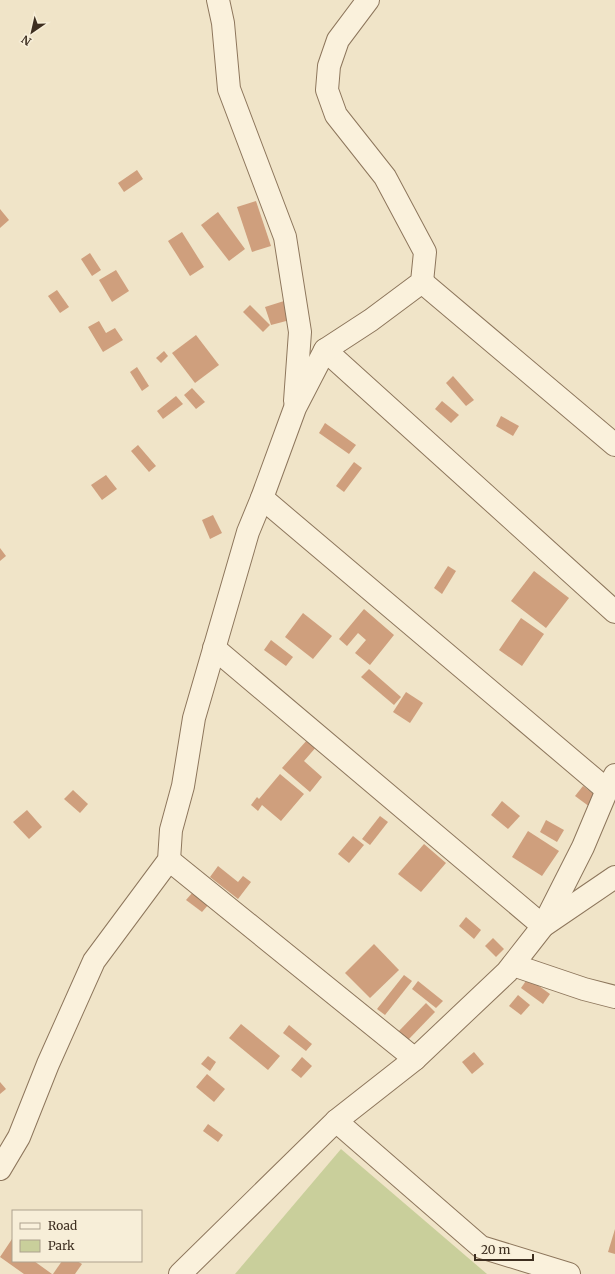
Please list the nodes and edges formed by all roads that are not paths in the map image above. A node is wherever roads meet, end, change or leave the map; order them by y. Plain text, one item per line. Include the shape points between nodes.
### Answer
1 (218, 0) edge
2 (368, 0) edge
3 (422, 282) junction
4 (325, 350) junction
5 (295, 408) junction
6 (615, 444) edge
7 (262, 498) junction
8 (615, 612) edge
9 (214, 648) junction
10 (611, 782) edge
11 (169, 860) junction
12 (615, 877) edge
13 (543, 926) junction
14 (513, 965) junction
15 (615, 997) edge
16 (415, 1059) junction
17 (336, 1121) junction
18 (0, 1169) edge
19 (180, 1274) edge
20 (569, 1274) edge

1 - 5 street via 223,23 229,89 285,237 300,332
2 - 3 street via 338,40 329,66 327,90 336,115 385,177 425,252
3 - 4 street
3 - 6 street
4 - 5 street
4 - 8 street
5 - 7 street
7 - 9 street via 248,532
7 - 10 street
9 - 11 street via 194,718 183,786 171,830
9 - 13 street
10 - 13 street via 584,847
11 - 16 street
11 - 18 street via 94,961 19,1137
12 - 13 street
13 - 14 street
14 - 15 street
14 - 16 street
16 - 17 street
17 - 19 street
17 - 20 street via 482,1248

